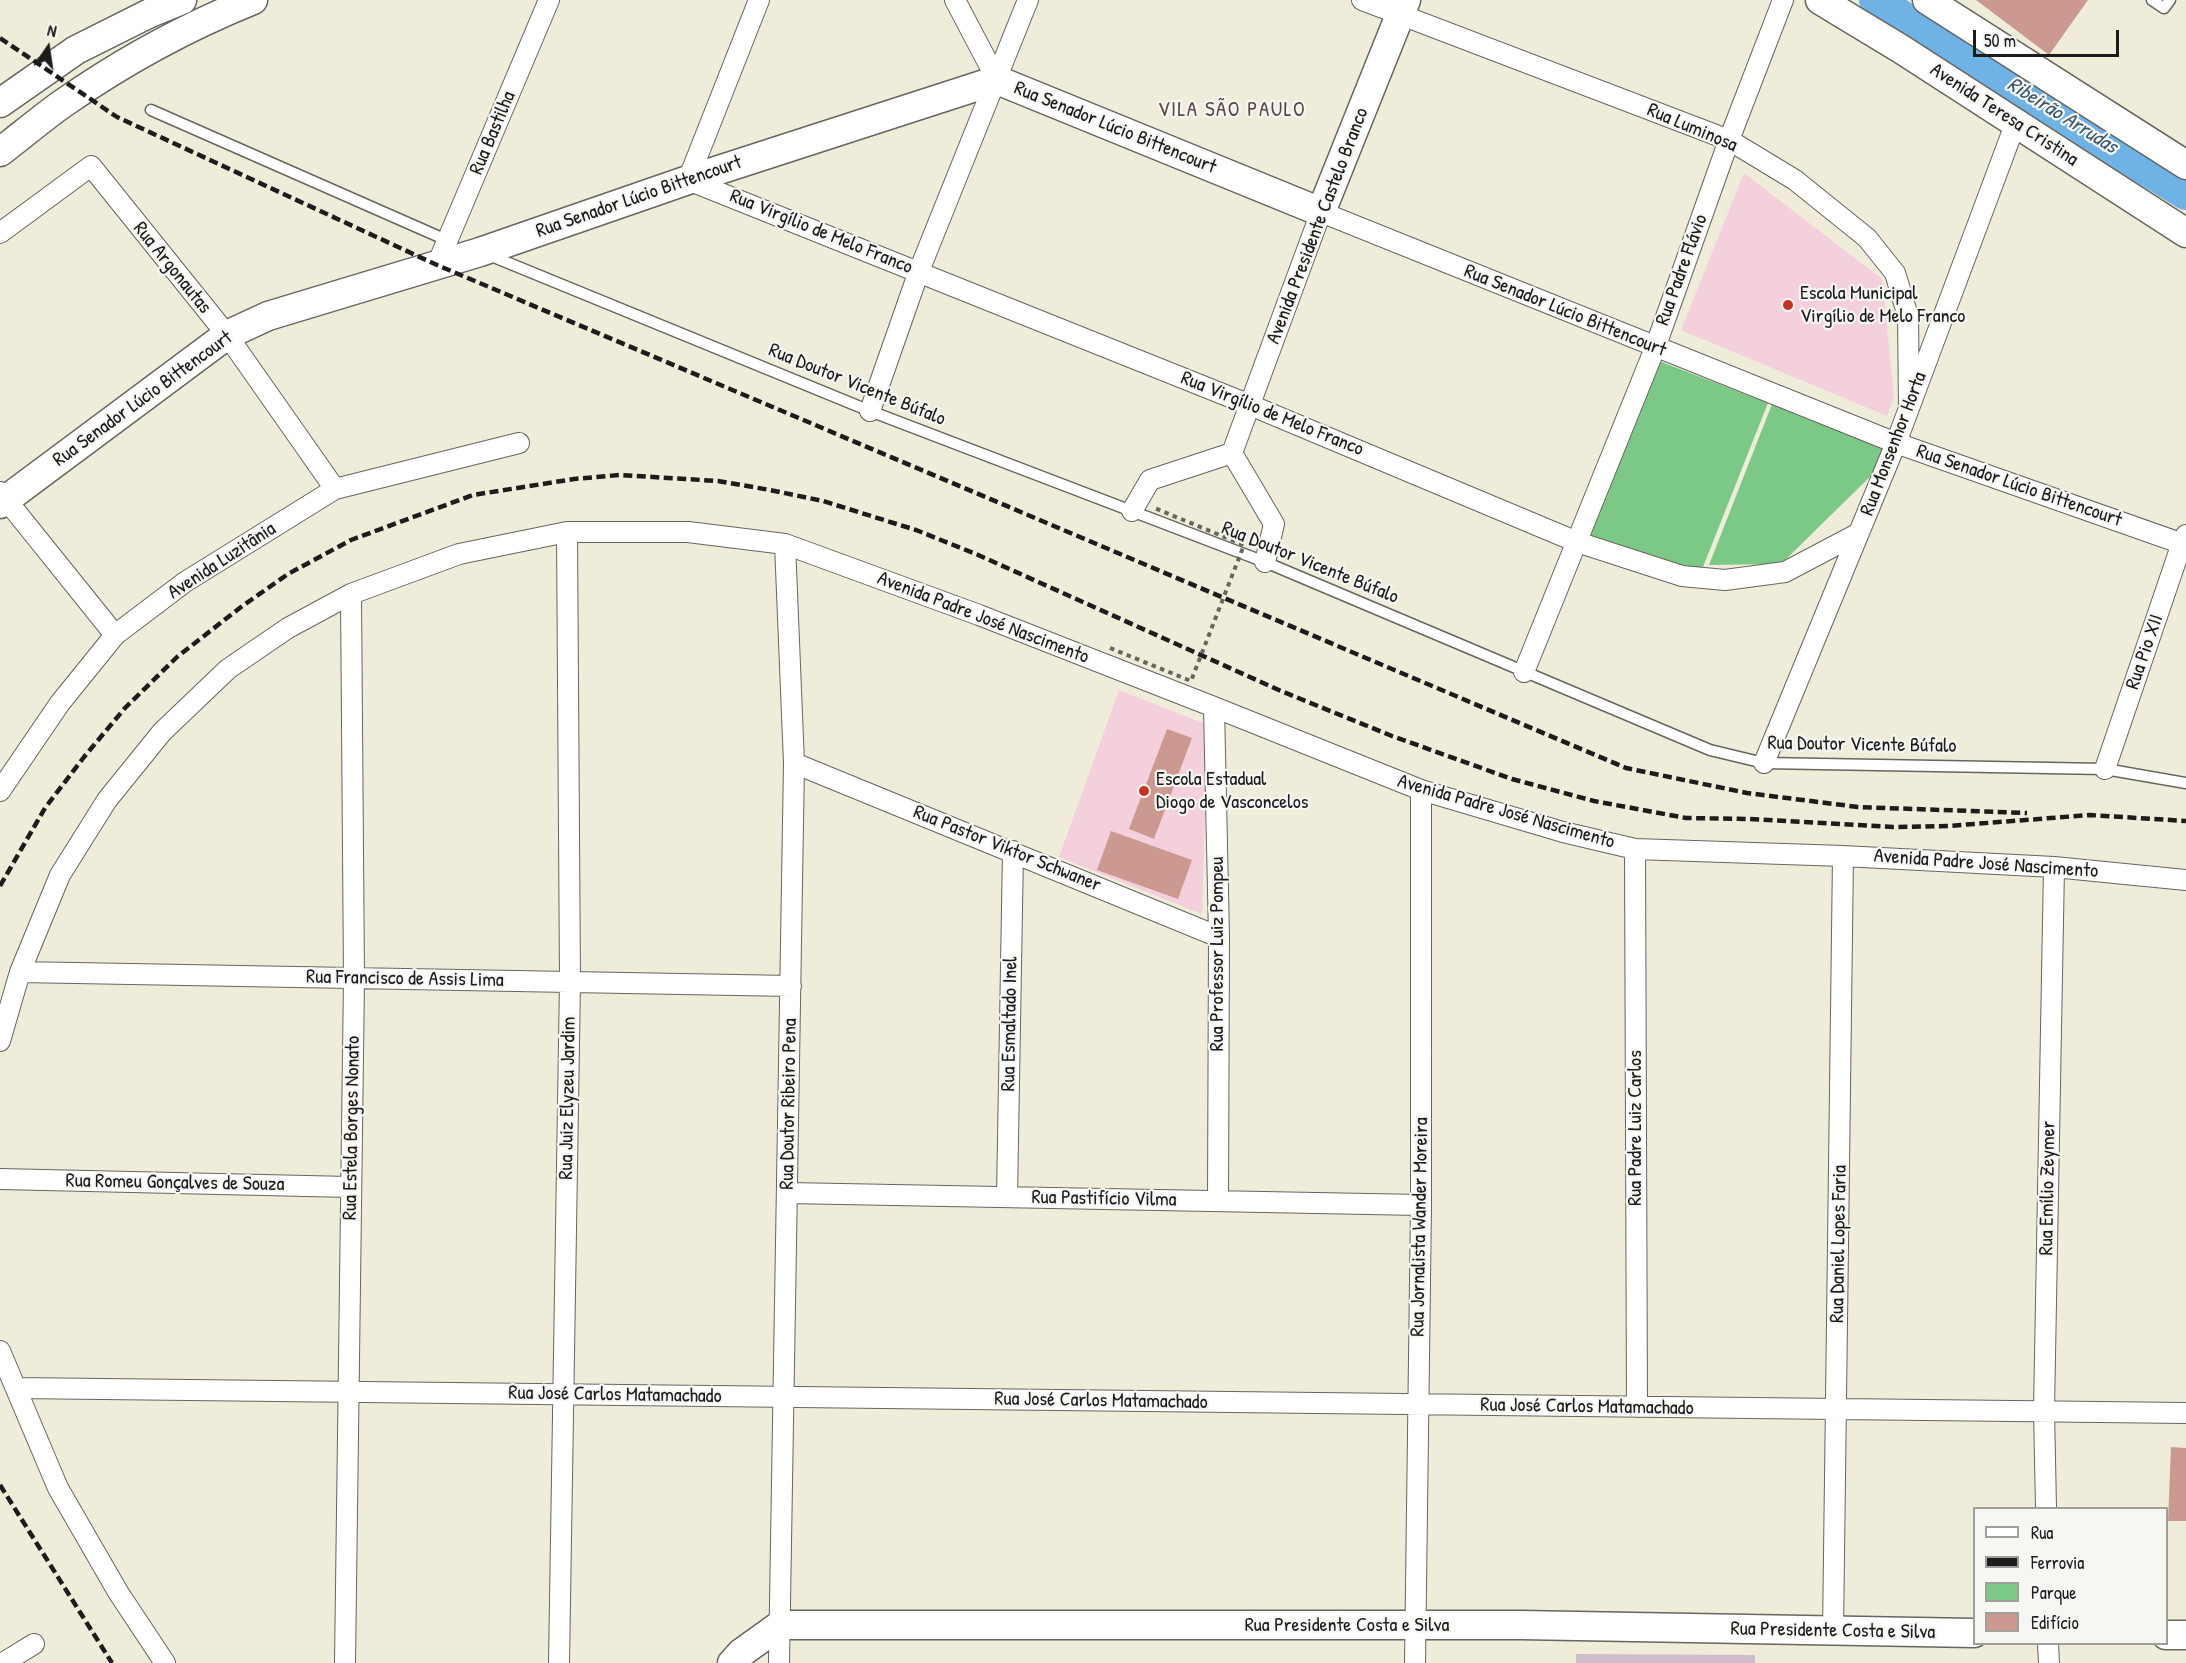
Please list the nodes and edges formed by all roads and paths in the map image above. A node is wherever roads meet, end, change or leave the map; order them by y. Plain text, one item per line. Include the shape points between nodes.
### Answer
1 (182, 0) edge
2 (253, 0) edge
3 (549, 0) edge
4 (759, 0) edge
5 (955, 0) edge
6 (1028, 0) edge
7 (1362, 0) edge
8 (1783, 0) edge
9 (1820, 0) edge
10 (1927, 0) edge
11 (2152, 0) edge
12 (2170, 0) edge
13 (1403, 8) edge
14 (997, 80) junction
15 (0, 103) edge
16 (151, 110) dead end
17 (2016, 122) junction
18 (1729, 140) junction
19 (0, 152) edge
20 (2186, 165) edge
21 (688, 180) junction
22 (1321, 212) junction
23 (0, 233) edge
24 (2186, 233) edge
25 (480, 252) junction
26 (442, 253) junction
27 (919, 271) junction
28 (227, 336) junction
29 (1655, 348) junction
30 (1250, 405) junction
31 (1909, 408) junction
32 (870, 411) junction
33 (519, 443) dead end
34 (1896, 443) junction
35 (1232, 453) junction
36 (335, 489) junction
37 (2, 498) edge
38 (1152, 507) dead end
39 (1132, 511) junction
40 (567, 532) junction
41 (1859, 533) junction
42 (2184, 541) edge
43 (1577, 542) junction
44 (785, 544) junction
45 (1265, 562) junction
46 (351, 594) junction
47 (115, 635) junction
48 (1110, 648) dead end
49 (1524, 672) junction
50 (1214, 707) junction
51 (794, 763) junction
52 (1764, 763) junction
53 (2105, 769) junction
54 (2186, 783) edge
55 (1, 789) edge
56 (1421, 790) junction
57 (1635, 849) junction
58 (1013, 851) junction
59 (1843, 856) junction
60 (2054, 867) junction
61 (2186, 880) edge
62 (1219, 937) junction
63 (20, 972) junction
64 (354, 979) junction
65 (570, 981) junction
66 (791, 986) junction
67 (0, 1041) edge
68 (0, 1179) edge
69 (350, 1187) junction
70 (788, 1193) junction
71 (1007, 1197) junction
72 (1218, 1201) junction
73 (1421, 1205) junction
74 (0, 1351) edge
75 (16, 1388) junction
76 (348, 1392) junction
77 (563, 1395) junction
78 (785, 1397) junction
79 (1418, 1405) junction
80 (1637, 1407) junction
81 (1837, 1409) junction
82 (2044, 1410) junction
83 (2186, 1413) edge
84 (2046, 1507) edge
85 (780, 1625) junction
86 (1415, 1626) junction
87 (1833, 1632) junction
88 (1973, 1634) edge
89 (2168, 1635) edge
90 (2186, 1635) edge
91 (34, 1644) dead end
92 (2048, 1645) edge
93 (3, 1663) edge
94 (165, 1663) edge
95 (345, 1663) edge
96 (559, 1663) edge
97 (732, 1663) edge
98 (779, 1663) edge
99 (1414, 1663) edge
100 (2049, 1663) edge

1 - 15 street via 76,50
2 - 19 street via 146,51 62,103
3 - 26 street, Rua Bastilha
4 - 21 street
5 - 14 street
6 - 14 street
7 - 13 street, Rua Luminosa
8 - 18 street, Rua Padre Flávio
9 - 17 street, Avenida Teresa Cristina
10 - 20 street
11 - 12 lane via 2164,8
13 - 18 street, Rua Luminosa
13 - 22 street, Avenida Presidente Castelo Branco
14 - 21 street, Rua Senador Lúcio Bittencourt
14 - 22 street, Rua Senador Lúcio Bittencourt
14 - 27 street
16 - 26 lane
17 - 24 street, Avenida Teresa Cristina
17 - 31 street, Rua Monsenhor Horta
18 - 29 street, Rua Padre Flávio
18 - 31 street, Rua Luminosa via 1795,180 1868,237 1895,273 1908,316
21 - 25 street, Rua Senador Lúcio Bittencourt
21 - 27 street, Rua Virgílio de Melo Franco
22 - 29 street, Rua Senador Lúcio Bittencourt
22 - 30 street, Avenida Presidente Castelo Branco
23 - 28 street, Rua Argonautas via 91,166
25 - 26 street, Rua Senador Lúcio Bittencourt
25 - 32 lane, Rua Doutor Vicente Búfalo
26 - 28 street, Rua Senador Lúcio Bittencourt via 268,316
27 - 30 street, Rua Virgílio de Melo Franco
27 - 32 street
28 - 36 street, Rua Argonautas
28 - 37 street, Rua Senador Lúcio Bittencourt
29 - 34 street, Rua Senador Lúcio Bittencourt
29 - 43 street, Rua Padre Flávio
30 - 35 street, Avenida Presidente Castelo Branco
30 - 43 street, Rua Virgílio de Melo Franco
31 - 34 street, Rua Monsenhor Horta
32 - 39 lane, Rua Doutor Vicente Búfalo
33 - 36 street, Avenida Luzitânia
34 - 41 street, Rua Monsenhor Horta
34 - 42 street, Rua Senador Lúcio Bittencourt
35 - 39 street via 1150,480
35 - 45 street via 1274,524
36 - 47 street, Avenida Luzitânia via 185,582
37 - 47 street
38 - 48 path, bridge via 1244,545 1191,681
39 - 45 lane, Rua Doutor Vicente Búfalo
40 - 44 street, Avenida Padre José Nascimento via 688,532
40 - 46 street, Avenida Padre José Nascimento via 459,554
40 - 65 street, Rua Juiz Elyzeu Jardim
41 - 43 street, Rua Virgílio de Melo Franco via 1785,572 1725,580 1682,576
41 - 52 street, Rua Monsenhor Horta
42 - 53 street, Rua Pio XII
43 - 49 street, Rua Padre Flávio
44 - 50 street, Avenida Padre José Nascimento
44 - 51 street, Rua Doutor Ribeiro Pena
45 - 49 lane, Rua Doutor Vicente Búfalo
46 - 63 street, Avenida Padre José Nascimento via 288,628 228,669 162,732 107,800 60,875
46 - 64 street, Rua Estela Borges Nonato
47 - 55 street, Avenida Luzitânia via 60,703
49 - 52 lane, Rua Doutor Vicente Búfalo via 1710,750
50 - 56 street, Avenida Padre José Nascimento
50 - 62 street, Rua Professor Luiz Pompeu
51 - 58 street, Rua Pastor Viktor Schwaner
51 - 66 street, Rua Doutor Ribeiro Pena
52 - 53 lane, Rua Doutor Vicente Búfalo
53 - 54 lane, Rua Doutor Vicente Búfalo
56 - 57 street, Avenida Padre José Nascimento
56 - 73 street, Rua Jornalista Wander Moreira
57 - 59 street, Avenida Padre José Nascimento
57 - 80 street, Rua Padre Luiz Carlos
58 - 62 street, Rua Pastor Viktor Schwaner
58 - 71 street, Rua Esmaltado Inel
59 - 60 street, Avenida Padre José Nascimento
59 - 81 street, Rua Daniel Lopes Faria
60 - 61 street, Avenida Padre José Nascimento
60 - 82 street, Rua Emílio Zeymer
62 - 72 street, Rua Professor Luiz Pompeu
63 - 64 street, Rua Francisco de Assis Lima
63 - 67 street, Avenida Padre José Nascimento
64 - 65 street, Rua Francisco de Assis Lima
64 - 69 street, Rua Estela Borges Nonato
65 - 66 street, Rua Francisco de Assis Lima
65 - 77 street, Rua Juiz Elyzeu Jardim
66 - 70 street, Rua Doutor Ribeiro Pena
68 - 69 street, Rua Romeu Gonçalves de Souza
69 - 76 street, Rua Estela Borges Nonato
70 - 71 street, Rua Pastifício Vilma
70 - 78 street, Rua Doutor Ribeiro Pena
71 - 72 street, Rua Pastifício Vilma
72 - 73 street, Rua Pastifício Vilma
73 - 79 street, Rua Jornalista Wander Moreira
74 - 75 street
75 - 76 street, Rua José Carlos Matamachado
75 - 94 street via 58,1488 118,1592
76 - 77 street, Rua José Carlos Matamachado
76 - 95 street, Rua Estela Borges Nonato
77 - 78 street, Rua José Carlos Matamachado
77 - 96 street, Rua Juiz Elyzeu Jardim
78 - 79 street, Rua José Carlos Matamachado
78 - 85 street, Rua Doutor Ribeiro Pena
79 - 80 street, Rua José Carlos Matamachado
79 - 86 street, Rua Jornalista Wander Moreira
80 - 81 street, Rua José Carlos Matamachado
81 - 82 street, Rua José Carlos Matamachado
81 - 87 street, Rua Daniel Lopes Faria
82 - 83 street, Rua José Carlos Matamachado
82 - 84 street, Rua Emílio Zeymer
85 - 86 street, Rua Presidente Costa e Silva
85 - 97 street
85 - 98 street, Rua Doutor Ribeiro Pena
86 - 87 street, Rua Presidente Costa e Silva
86 - 99 street, Rua Jornalista Wander Moreira
87 - 88 street, Rua Presidente Costa e Silva
89 - 90 street
91 - 93 street
92 - 100 street

